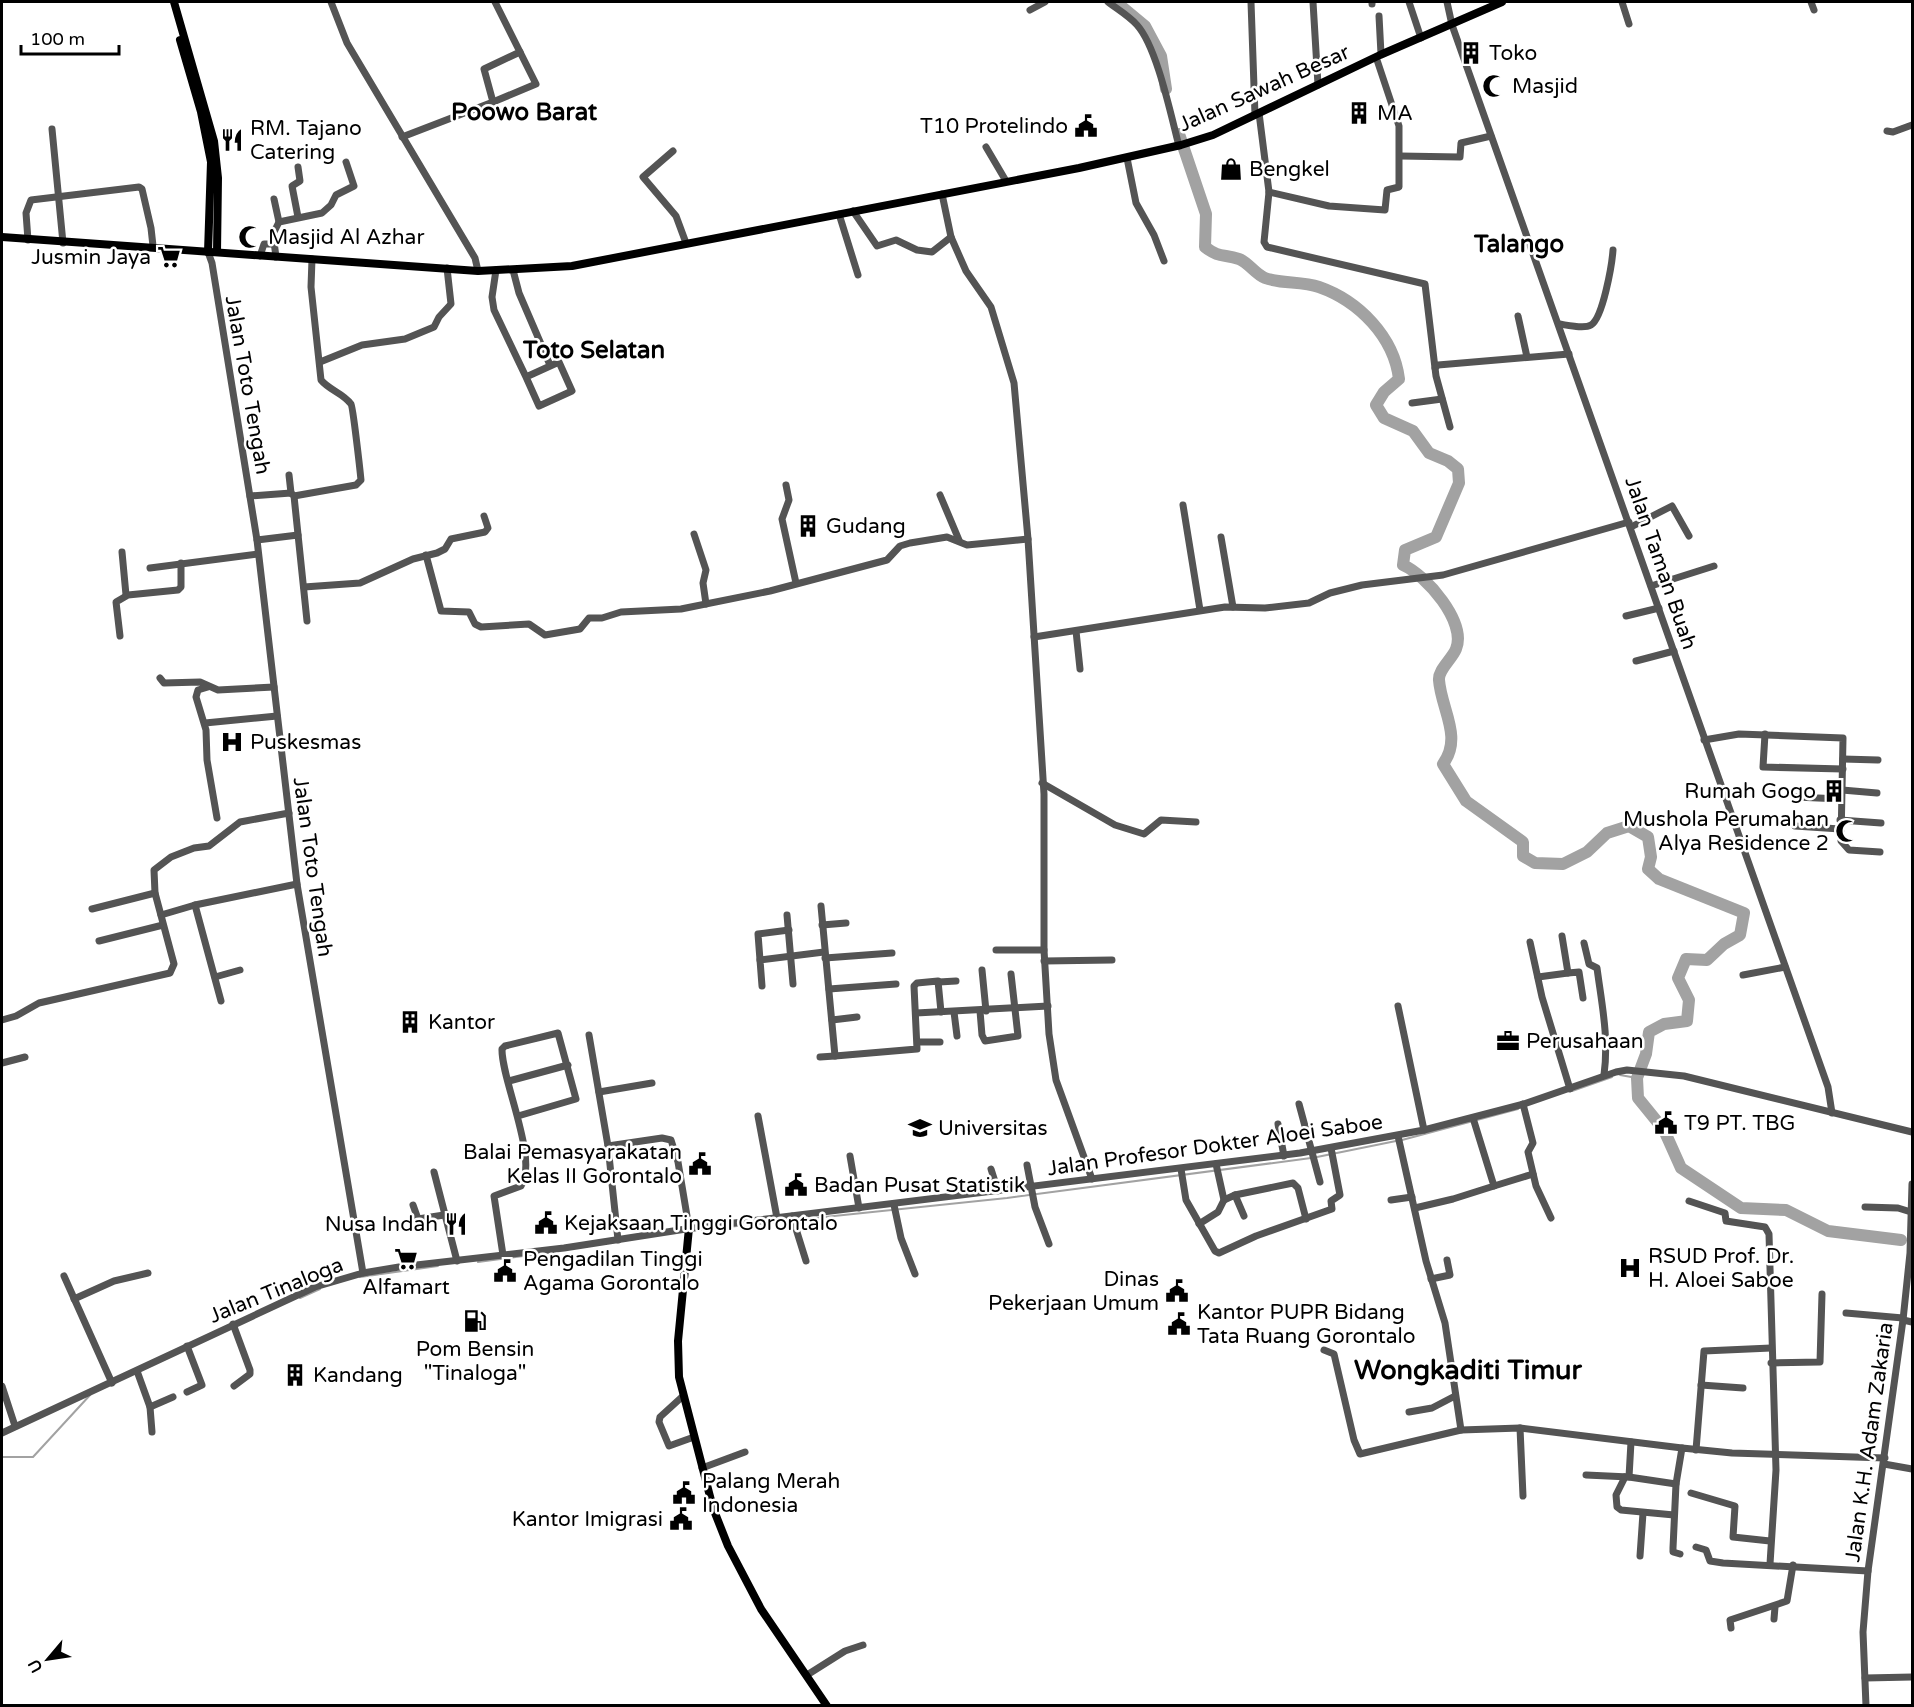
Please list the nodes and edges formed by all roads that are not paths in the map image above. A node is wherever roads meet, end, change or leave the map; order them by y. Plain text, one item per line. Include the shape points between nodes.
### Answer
1 (169, 2) edge
2 (174, 2) edge
3 (331, 2) edge
4 (495, 2) edge
5 (1045, 2) edge
6 (1108, 2) edge
7 (1251, 2) edge
8 (1313, 2) edge
9 (1409, 2) edge
10 (1447, 2) edge
11 (1502, 2) edge
12 (1622, 2) edge
13 (1811, 2) edge
14 (1030, 10) dead end
15 (1814, 10) dead end
16 (1379, 16) dead end
17 (1629, 24) dead end
18 (1452, 25) junction
19 (1421, 38) junction
20 (520, 52) junction
21 (1379, 55) junction
22 (1318, 85) junction
23 (493, 102) junction
24 (1257, 114) junction
25 (1912, 125) edge
26 (52, 129) dead end
27 (1887, 131) dead end
28 (402, 136) junction
29 (1491, 136) junction
30 (1180, 146) junction
31 (986, 147) dead end
32 (673, 151) dead end
33 (213, 153) junction
34 (1400, 156) junction
35 (1127, 158) junction
36 (346, 162) dead end
37 (298, 167) dead end
38 (1006, 181) junction
39 (1269, 192) junction
40 (942, 194) junction
41 (60, 199) junction
42 (274, 199) dead end
43 (853, 211) junction
44 (840, 214) junction
45 (298, 217) junction
46 (279, 222) junction
47 (2, 237) edge
48 (951, 237) junction
49 (28, 240) junction
50 (63, 243) junction
51 (686, 243) junction
52 (274, 244) junction
53 (153, 246) junction
54 (1613, 250) dead end
55 (212, 252) junction
56 (260, 256) junction
57 (276, 257) junction
58 (312, 259) junction
59 (1164, 261) dead end
60 (447, 268) junction
61 (496, 270) junction
62 (513, 270) junction
63 (478, 271) junction
64 (858, 274) dead end
65 (1518, 316) dead end
66 (1558, 324) junction
67 (1569, 354) junction
68 (1527, 357) junction
69 (320, 362) junction
70 (550, 365) junction
71 (1435, 368) junction
72 (526, 377) junction
73 (1442, 399) junction
74 (1412, 403) dead end
75 (1450, 427) dead end
76 (289, 475) dead end
77 (786, 486) dead end
78 (292, 494) junction
79 (940, 495) dead end
80 (250, 496) junction
81 (1183, 505) dead end
82 (484, 516) dead end
83 (1630, 525) junction
84 (694, 534) dead end
85 (298, 535) junction
86 (1689, 536) dead end
87 (1221, 537) dead end
88 (1028, 538) junction
89 (257, 540) junction
90 (960, 543) junction
91 (122, 552) dead end
92 (258, 554) junction
93 (426, 555) junction
94 (181, 563) junction
95 (1714, 566) dead end
96 (150, 568) dead end
97 (796, 583) junction
98 (1651, 586) junction
99 (304, 587) junction
100 (126, 595) junction
101 (706, 604) junction
102 (1233, 607) junction
103 (1659, 608) junction
104 (1200, 610) junction
105 (1626, 616) dead end
106 (307, 621) dead end
107 (1076, 630) junction
108 (120, 636) dead end
109 (1034, 637) junction
110 (1674, 651) junction
111 (1636, 661) dead end
112 (1080, 669) dead end
113 (160, 678) dead end
114 (208, 687) junction
115 (274, 687) junction
116 (277, 716) junction
117 (205, 723) junction
118 (1765, 734) junction
119 (1704, 740) junction
120 (1843, 759) junction
121 (1878, 760) dead end
122 (1843, 769) junction
123 (1042, 783) junction
124 (1842, 790) junction
125 (1877, 793) dead end
126 (1795, 797) dead end
127 (1841, 799) junction
128 (289, 813) junction
129 (216, 818) dead end
130 (1840, 820) junction
131 (1196, 822) dead end
132 (1881, 824) dead end
133 (1795, 826) dead end
134 (1840, 828) junction
135 (1880, 852) dead end
136 (297, 884) junction
137 (155, 893) junction
138 (195, 905) junction
139 (821, 906) dead end
140 (92, 909) dead end
141 (161, 915) junction
142 (787, 915) dead end
143 (846, 923) dead end
144 (163, 925) junction
145 (822, 925) junction
146 (789, 930) junction
147 (1562, 936) dead end
148 (99, 941) dead end
149 (1530, 942) dead end
150 (1584, 943) dead end
151 (996, 950) dead end
152 (1044, 950) junction
153 (892, 952) dead end
154 (825, 955) junction
155 (791, 956) junction
156 (760, 960) junction
157 (1112, 960) dead end
158 (1044, 961) junction
159 (1785, 968) junction
160 (240, 970) dead end
161 (982, 970) dead end
162 (1568, 973) junction
163 (1011, 974) dead end
164 (1743, 975) dead end
165 (215, 976) junction
166 (1538, 977) junction
167 (956, 981) dead end
168 (939, 982) junction
169 (793, 984) dead end
170 (896, 984) dead end
171 (762, 986) dead end
172 (829, 989) junction
173 (1583, 998) dead end
174 (221, 1001) dead end
175 (1048, 1006) junction
176 (1398, 1006) dead end
177 (1015, 1009) junction
178 (983, 1011) junction
179 (941, 1012) junction
180 (954, 1012) junction
181 (916, 1013) junction
182 (857, 1017) dead end
183 (2, 1020) edge
184 (832, 1020) junction
185 (589, 1035) dead end
186 (957, 1036) dead end
187 (918, 1042) junction
188 (940, 1042) dead end
189 (835, 1056) junction
190 (25, 1057) dead end
191 (820, 1057) dead end
192 (2, 1063) edge
193 (568, 1065) junction
194 (1604, 1076) junction
195 (509, 1081) junction
196 (652, 1083) dead end
197 (1570, 1089) junction
198 (599, 1092) junction
199 (1299, 1104) dead end
200 (1523, 1104) junction
201 (1832, 1113) junction
202 (518, 1116) junction
203 (758, 1116) dead end
204 (1474, 1121) junction
205 (1278, 1124) dead end
206 (1424, 1130) junction
207 (1912, 1132) edge
208 (1398, 1136) junction
209 (608, 1146) junction
210 (1332, 1153) junction
211 (850, 1156) dead end
212 (1284, 1156) junction
213 (1313, 1156) junction
214 (1216, 1164) junction
215 (1027, 1165) dead end
216 (991, 1169) dead end
217 (434, 1172) dead end
218 (1182, 1172) junction
219 (1533, 1174) junction
220 (1092, 1179) junction
221 (1320, 1182) dead end
222 (1912, 1184) edge
223 (1494, 1186) junction
224 (998, 1191) junction
225 (1033, 1192) junction
226 (1236, 1195) junction
227 (1412, 1197) junction
228 (1224, 1200) junction
229 (1391, 1200) dead end
230 (1689, 1201) dead end
231 (413, 1205) dead end
232 (1865, 1207) dead end
233 (859, 1208) junction
234 (1415, 1208) junction
235 (895, 1209) junction
236 (1911, 1212) edge
237 (444, 1215) junction
238 (1244, 1216) dead end
239 (777, 1218) junction
240 (1551, 1218) dead end
241 (1306, 1219) junction
242 (793, 1220) junction
243 (1198, 1224) junction
244 (689, 1228) junction
245 (618, 1240) junction
246 (1049, 1244) dead end
247 (503, 1255) junction
248 (1447, 1260) dead end
249 (457, 1261) junction
250 (806, 1261) dead end
251 (148, 1273) dead end
252 (363, 1273) junction
253 (915, 1274) dead end
254 (64, 1276) dead end
255 (1431, 1279) junction
256 (1822, 1294) dead end
257 (75, 1299) junction
258 (1846, 1313) dead end
259 (1903, 1319) junction
260 (1912, 1322) edge
261 (233, 1324) junction
262 (187, 1346) junction
263 (1771, 1348) junction
264 (1324, 1350) dead end
265 (1771, 1364) junction
266 (137, 1371) junction
267 (112, 1383) junction
268 (1701, 1385) junction
269 (2, 1386) edge
270 (234, 1386) dead end
271 (1743, 1388) dead end
272 (187, 1392) dead end
273 (683, 1395) junction
274 (1455, 1396) junction
275 (173, 1397) dead end
276 (150, 1407) junction
277 (1409, 1412) dead end
278 (15, 1426) junction
279 (1520, 1428) junction
280 (1461, 1430) junction
281 (152, 1432) dead end
282 (2, 1433) edge
283 (694, 1437) junction
284 (1631, 1442) junction
285 (1682, 1448) junction
286 (1696, 1450) junction
287 (745, 1452) dead end
288 (1775, 1455) junction
289 (1884, 1461) junction
290 (702, 1468) junction
291 (1912, 1469) edge
292 (1586, 1475) dead end
293 (1627, 1477) junction
294 (1677, 1484) junction
295 (1691, 1493) dead end
296 (1523, 1496) dead end
297 (1643, 1513) junction
298 (1674, 1515) junction
299 (1770, 1541) junction
300 (1696, 1547) dead end
301 (1680, 1554) dead end
302 (1640, 1556) dead end
303 (1770, 1564) junction
304 (1793, 1566) junction
305 (1868, 1571) junction
306 (1775, 1607) junction
307 (1774, 1619) dead end
308 (1731, 1628) dead end
309 (862, 1645) dead end
310 (807, 1675) junction
311 (1865, 1677) junction
312 (1912, 1677) edge
313 (827, 1706) edge
314 (1866, 1706) edge

1 - 33 main road
2 - 33 main road via 209,117
3 - 28 street via 347,43
4 - 20 street
5 - 14 street
6 - 30 street via 1143,33
7 - 24 street
8 - 22 street
9 - 19 street
10 - 18 street, Jalan Taman Buah
11 - 18 main road, Jalan Sawah Besar
12 - 17 street
13 - 15 street
16 - 21 street
18 - 19 main road, Jalan Sawah Besar
18 - 29 street, Jalan Taman Buah
19 - 21 main road, Jalan Sawah Besar
20 - 23 street via 484,69
20 - 23 street via 536,84
21 - 22 main road, Jalan Sawah Besar
21 - 34 street via 1399,126
22 - 24 main road, Jalan Sawah Besar
23 - 28 street
24 - 30 main road, Jalan Sawah Besar
24 - 39 street
25 - 27 street
26 - 41 street
28 - 63 street via 475,258
29 - 34 street via 1461,143 1460,157
29 - 66 street, Jalan Taman Buah
30 - 35 main road, Jalan Sawah Besar
31 - 38 street
32 - 51 street via 643,177 676,216
33 - 55 main road
34 - 39 street via 1399,188 1387,190 1384,211 1329,206
35 - 38 main road, Jalan Sawah Besar
35 - 59 street via 1136,203
36 - 45 street via 354,186 336,195 325,212
37 - 45 street via 300,180 292,186
38 - 40 main road, Jalan Sawah Besar
39 - 71 street via 1264,237 1267,247 1426,285
40 - 43 main road, Jalan Sawah Besar
40 - 48 street
41 - 49 street via 33,199 29,203
41 - 50 street
41 - 53 street via 141,188
42 - 46 street
43 - 44 main road, Jalan Sawah Besar
43 - 48 street via 877,246 896,240 932,252
44 - 51 main road, Jalan Sawah Besar
44 - 64 street
45 - 46 street
46 - 52 street via 274,230
47 - 49 main road
48 - 88 street via 966,272 991,307 1011,368
49 - 50 main road
50 - 53 main road
51 - 62 main road, Jalan Sawah Besar via 572,266
52 - 56 street via 264,244
52 - 57 street
53 - 55 main road
54 - 66 street via 1610,283 1593,323
55 - 56 main road, Jalan Sawah Besar
55 - 80 street, Jalan Toto Tengah
56 - 57 main road, Jalan Sawah Besar
57 - 58 main road, Jalan Sawah Besar
58 - 60 main road, Jalan Sawah Besar
58 - 69 street via 311,287
60 - 63 main road, Jalan Sawah Besar
60 - 69 street via 451,304 434,327 405,339 362,345
61 - 62 main road, Jalan Sawah Besar
61 - 63 main road, Jalan Sawah Besar
61 - 72 street via 494,310
62 - 70 street
65 - 68 street
66 - 67 street, Jalan Taman Buah
67 - 68 street
67 - 83 street, Jalan Taman Buah
68 - 71 street via 1442,364
69 - 78 street via 322,382 346,398 353,408 361,482
70 - 72 street
70 - 72 street via 561,363 571,393 539,406
71 - 73 street
73 - 74 street
73 - 75 street
76 - 78 street
77 - 97 street via 789,500 782,519
78 - 80 street
78 - 85 street
79 - 90 street
80 - 89 street, Jalan Toto Tengah
81 - 104 street
82 - 93 street via 488,528 485,532 451,539 445,549
83 - 86 street via 1672,506
83 - 98 street, Jalan Taman Buah
83 - 102 street via 1424,579 1362,585 1302,604
84 - 101 street via 706,570
85 - 89 street
85 - 99 street
87 - 102 street
88 - 90 street
88 - 109 street
89 - 92 street, Jalan Toto Tengah
90 - 97 street via 947,537 904,544 887,560
91 - 100 street
92 - 94 street
92 - 115 street, Jalan Toto Tengah
93 - 99 street via 360,583
93 - 101 street via 439,609 469,612 481,627 529,624 545,634 562,634 582,628 587,618
94 - 96 street
94 - 100 street via 178,590
95 - 98 street
97 - 101 street
98 - 103 street, Jalan Taman Buah
99 - 106 street
100 - 108 street via 116,602
102 - 104 street
103 - 105 street
103 - 110 street, Jalan Taman Buah
104 - 107 street
107 - 109 street
107 - 112 street
109 - 123 street
110 - 111 street
110 - 119 street, Jalan Taman Buah
113 - 114 street via 168,684 200,682
114 - 115 street
114 - 117 street via 198,690 196,698
115 - 116 street, Jalan Toto Tengah
116 - 117 street
116 - 128 street, Jalan Toto Tengah
117 - 129 street
118 - 119 street
118 - 120 street via 1843,738
118 - 122 street via 1763,767
119 - 159 street, Jalan Taman Buah
120 - 121 street
120 - 122 street
122 - 124 street
123 - 131 street via 1125,830 1144,834 1161,820
123 - 152 street
124 - 125 street
124 - 127 street
126 - 127 street
127 - 130 street
128 - 136 street, Jalan Toto Tengah
128 - 137 street via 240,822 209,846 171,857 152,872
130 - 132 street
130 - 134 street
133 - 134 street
134 - 135 street via 1841,841 1849,850
136 - 138 street
136 - 252 street, Jalan Toto Tengah
137 - 140 street
137 - 141 street
138 - 141 street
138 - 165 street
139 - 145 street
141 - 144 street
142 - 146 street
143 - 145 street
144 - 148 street
144 - 183 street via 174,964 170,973 39,1003
145 - 154 street
146 - 155 street
146 - 156 street via 758,933
147 - 162 street
149 - 166 street
150 - 194 street via 1588,964 1597,968 1608,1040
151 - 152 street
152 - 158 street
153 - 154 street
154 - 155 street
154 - 172 street
155 - 156 street
155 - 169 street
156 - 171 street
157 - 158 street
158 - 175 street
159 - 164 street
159 - 201 street, Jalan Taman Buah via 1827,1087
160 - 165 street
161 - 178 street
162 - 166 street
162 - 173 street via 1579,972
163 - 177 street
165 - 174 street
166 - 197 street
167 - 168 street
168 - 179 street
168 - 181 street via 915,984
170 - 172 street
172 - 184 street
175 - 177 street
175 - 220 street via 1056,1080
176 - 206 street
177 - 178 street
177 - 178 street via 1018,1036 987,1041 982,1035
178 - 180 street
179 - 180 street
179 - 181 street
180 - 186 street
181 - 187 street
182 - 184 street
184 - 189 street
185 - 198 street
187 - 188 street
187 - 189 street via 916,1049
189 - 191 street
190 - 192 street
193 - 195 street
193 - 195 street via 557,1033 516,1043 502,1051
193 - 202 street via 575,1101
194 - 197 street, Jalan Profesor Dokter Aloei Saboe
194 - 201 street, Jalan Profesor Dokter Aloei Saboe via 1627,1070 1684,1076
195 - 202 street
196 - 198 street
197 - 200 street, Jalan Profesor Dokter Aloei Saboe
198 - 209 street
199 - 213 street
200 - 204 street, Jalan Profesor Dokter Aloei Saboe
200 - 219 street via 1533,1143 1528,1152
201 - 207 street, Jalan Profesor Dokter Aloei Saboe
202 - 247 street via 524,1181 518,1188 494,1196
203 - 239 street
204 - 206 street, Jalan Profesor Dokter Aloei Saboe
204 - 223 street
205 - 212 street
206 - 208 street, Jalan Profesor Dokter Aloei Saboe
208 - 210 street, Jalan Profesor Dokter Aloei Saboe
208 - 227 street
209 - 244 street via 671,1140
209 - 245 street
210 - 213 street, Jalan Profesor Dokter Aloei Saboe
210 - 241 street via 1340,1196 1331,1201 1330,1210
211 - 233 street
212 - 213 street, Jalan Profesor Dokter Aloei Saboe
212 - 214 street, Jalan Profesor Dokter Aloei Saboe
213 - 221 street
214 - 218 street, Jalan Profesor Dokter Aloei Saboe
214 - 228 street
215 - 225 street
216 - 224 street
217 - 237 street
218 - 220 street, Jalan Profesor Dokter Aloei Saboe
218 - 243 street via 1186,1200
219 - 223 street
219 - 240 street
220 - 225 street, Jalan Profesor Dokter Aloei Saboe
222 - 236 street, Jalan K.H. Adam Zakaria
223 - 234 street
224 - 225 street, Jalan Profesor Dokter Aloei Saboe
224 - 235 street, Jalan Profesor Dokter Aloei Saboe
225 - 246 street
226 - 228 street
226 - 238 street
226 - 241 street via 1293,1183 1298,1188
227 - 229 street
227 - 234 street
228 - 243 street via 1218,1212
230 - 263 street via 1725,1213 1726,1221 1765,1227 1768,1231
231 - 237 street via 418,1219
232 - 236 street
233 - 235 street, Jalan Profesor Dokter Aloei Saboe
233 - 242 street, Jalan Profesor Dokter Aloei Saboe
234 - 255 street
235 - 253 street
236 - 259 street, Jalan K.H. Adam Zakaria
237 - 249 street
239 - 242 street, Jalan Profesor Dokter Aloei Saboe
239 - 244 street, Jalan Profesor Dokter Aloei Saboe
241 - 243 street via 1219,1253
242 - 250 street
244 - 245 street, Jalan Tinaloga
244 - 273 main road via 678,1341
245 - 247 street, Jalan Tinaloga
247 - 249 street, Jalan Tinaloga
248 - 255 street via 1450,1275
249 - 252 street, Jalan Tinaloga
251 - 257 street via 114,1281
252 - 261 street, Jalan Tinaloga via 315,1287
254 - 257 street
255 - 274 street via 1445,1323
256 - 265 street via 1820,1362
257 - 267 street
258 - 259 street
259 - 260 street
259 - 289 street, Jalan K.H. Adam Zakaria
261 - 262 street, Jalan Tinaloga
261 - 270 street via 250,1370
262 - 266 street, Jalan Tinaloga
262 - 272 street via 202,1385
263 - 265 street
263 - 268 street via 1704,1351
264 - 280 street via 1334,1354 1360,1454
265 - 288 street
266 - 267 street, Jalan Tinaloga
266 - 276 street
267 - 278 street, Jalan Tinaloga
268 - 271 street
268 - 286 street
269 - 278 street
273 - 283 main road
273 - 283 street via 659,1422 669,1446
274 - 277 street via 1432,1408
274 - 280 street
275 - 276 street
276 - 281 street
278 - 282 street, Jalan Tinaloga
279 - 280 street
279 - 284 street
279 - 296 street
283 - 290 main road
284 - 285 street
284 - 293 street
285 - 286 street
285 - 294 street
286 - 288 street
287 - 290 street
288 - 289 street
288 - 299 street via 1776,1504
289 - 291 street
289 - 305 street, Jalan K.H. Adam Zakaria
290 - 310 main road via 719,1527 739,1569 775,1631
292 - 293 street
293 - 294 street
293 - 297 street via 1616,1495 1617,1507
294 - 298 street
295 - 299 street via 1735,1506 1733,1538
297 - 298 street
297 - 302 street
298 - 301 street via 1673,1552
299 - 303 street
300 - 303 street via 1706,1550 1710,1561
303 - 304 street
304 - 305 street
304 - 306 street via 1790,1599
305 - 311 street, Jalan K.H. Adam Zakaria via 1863,1632
306 - 307 street
306 - 308 street via 1766,1606 1746,1617 1730,1620
309 - 310 street
310 - 313 main road
311 - 312 street
311 - 314 street, Jalan K.H. Adam Zakaria

